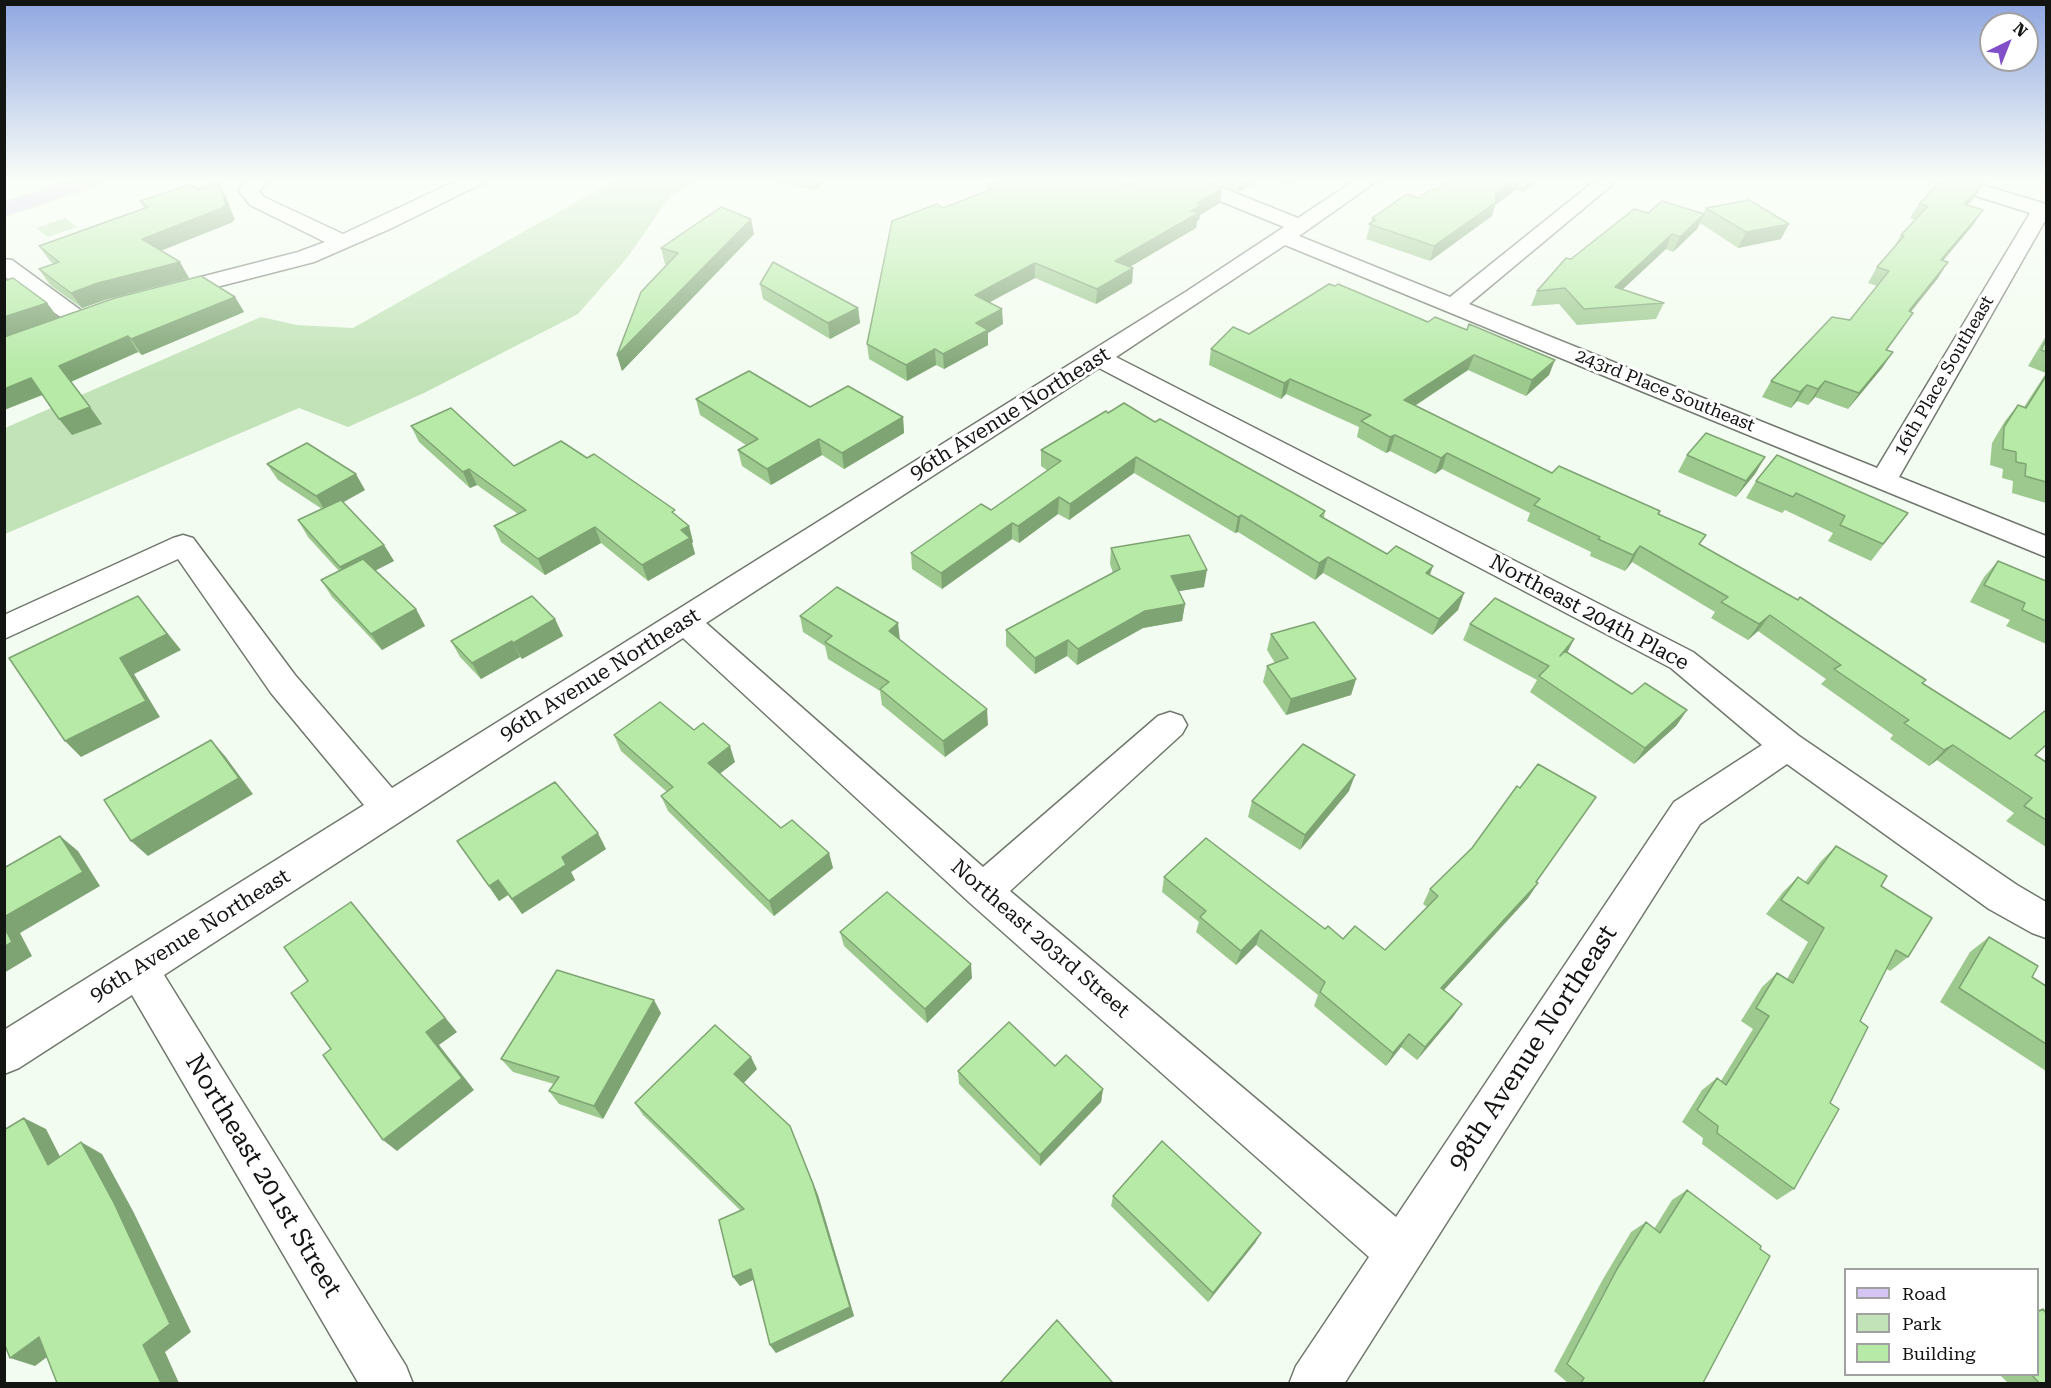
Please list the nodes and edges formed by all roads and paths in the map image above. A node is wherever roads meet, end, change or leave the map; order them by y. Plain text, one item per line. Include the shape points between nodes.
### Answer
1 (340, 244) edge
2 (1273, 244) edge
3 (1317, 244) edge
4 (1530, 244) edge
5 (2024, 244) edge
6 (9, 274) edge
7 (151, 296) edge
8 (1454, 305) junction
9 (78, 320) edge
10 (1099, 358) junction
11 (1883, 481) junction
12 (2046, 547) edge
13 (684, 621) junction
14 (4, 628) edge
15 (1170, 725) dead end
16 (1787, 746) junction
17 (389, 809) junction
18 (983, 891) junction
19 (2046, 921) edge
20 (138, 969) junction
21 (4, 1054) edge
22 (1400, 1252) junction
23 (388, 1383) edge
24 (1314, 1383) edge

1 - 7 street via 306,257
2 - 10 street, 96th Avenue Northeast
3 - 8 street, 243rd Place Southeast
4 - 8 street
5 - 11 street, 16th Place Southeast
6 - 9 street
8 - 11 street, 243rd Place Southeast
10 - 13 street, 96th Avenue Northeast
10 - 16 street, Northeast 204th Place via 1682,660
11 - 12 street, 243rd Place Southeast
13 - 17 street, 96th Avenue Northeast
13 - 18 street, Northeast 203rd Street
14 - 17 street via 183,545 283,684
15 - 18 street
16 - 19 street, Northeast 204th Place via 2003,897
16 - 22 street, 98th Avenue Northeast via 1687,813
17 - 20 street, 96th Avenue Northeast
18 - 22 street, Northeast 203rd Street
20 - 21 street, 96th Avenue Northeast
20 - 23 street, Northeast 201st Street
22 - 24 street, 98th Avenue Northeast

